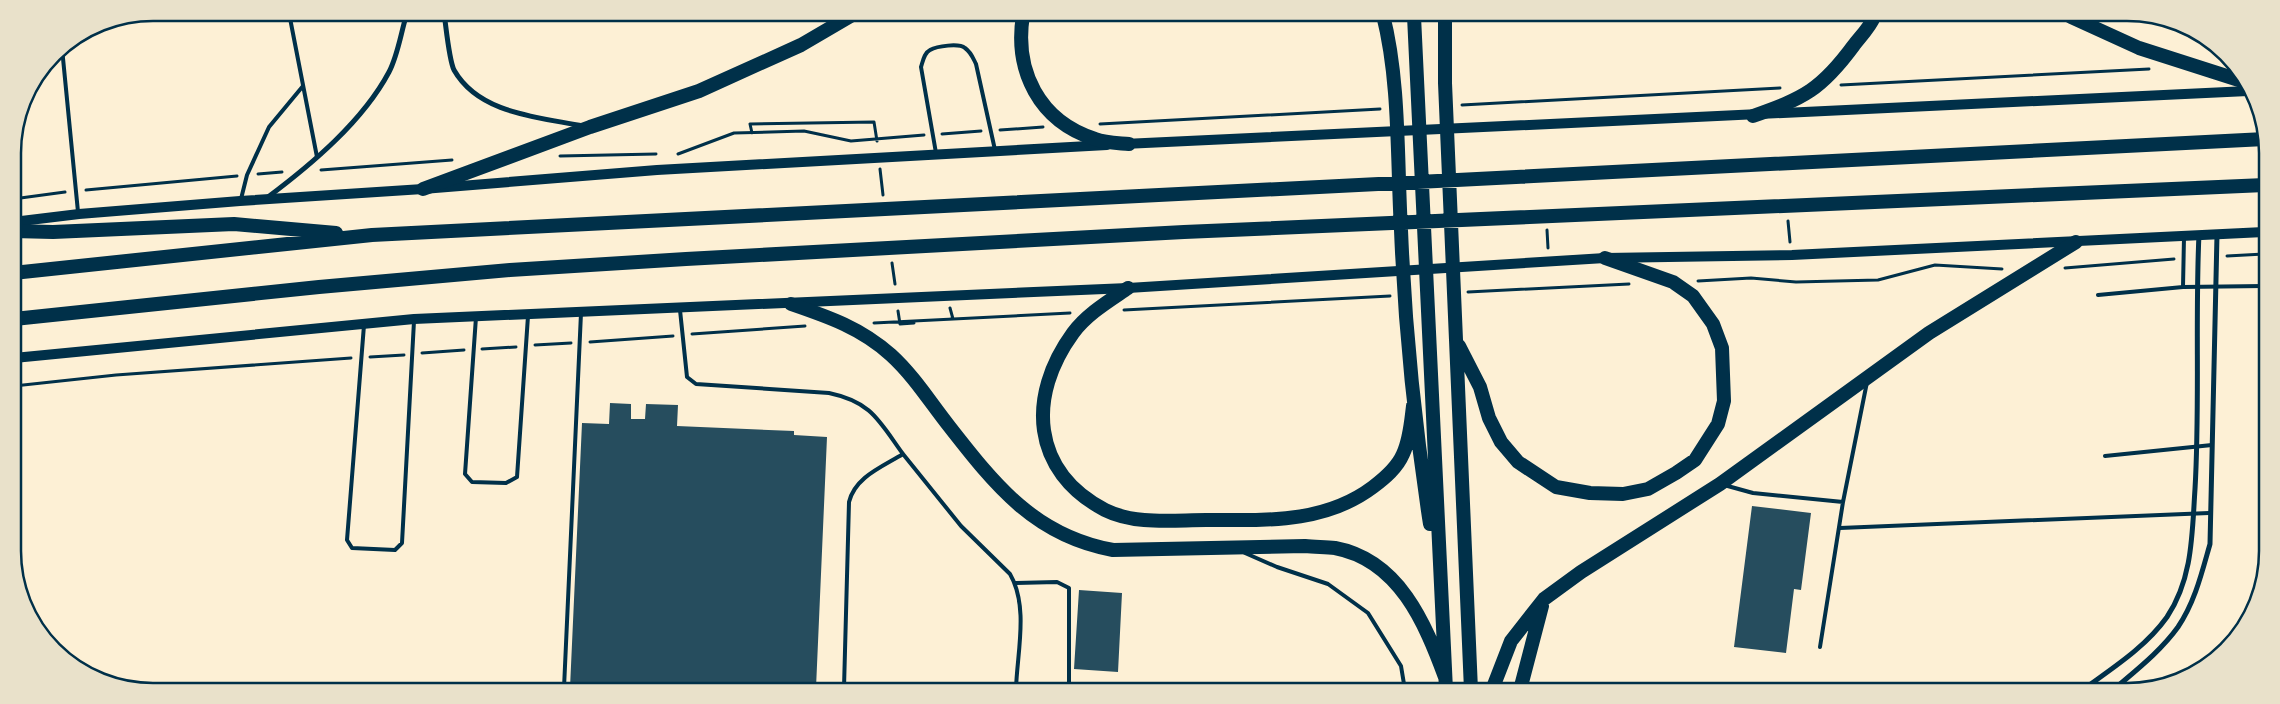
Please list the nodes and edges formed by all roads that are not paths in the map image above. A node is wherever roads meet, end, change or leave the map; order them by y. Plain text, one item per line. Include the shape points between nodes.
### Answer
1 (291, 21) edge
2 (405, 21) edge
3 (445, 21) edge
4 (842, 21) edge
5 (1022, 21) edge
6 (1384, 21) edge
7 (1414, 21) edge
8 (1445, 21) edge
9 (1871, 21) edge
10 (2080, 21) edge
11 (63, 57) edge
12 (2235, 79) edge
13 (303, 86) junction
14 (2243, 91) edge
15 (1752, 116) junction
16 (590, 127) junction
17 (2257, 139) edge
18 (1130, 144) junction
19 (996, 150) junction
20 (936, 154) junction
21 (317, 157) junction
22 (2259, 185) edge
23 (423, 189) junction
24 (266, 199) junction
25 (240, 201) junction
26 (79, 214) junction
27 (22, 221) edge
28 (22, 231) edge
29 (2259, 232) edge
30 (2199, 234) junction
31 (2217, 234) junction
32 (372, 235) junction
33 (2184, 235) junction
34 (2076, 242) junction
35 (1605, 258) junction
36 (22, 272) edge
37 (2259, 286) edge
38 (2183, 287) junction
39 (2197, 287) junction
40 (2216, 287) junction
41 (1128, 288) junction
42 (2098, 294) dead end
43 (791, 304) junction
44 (679, 308) junction
45 (581, 312) junction
46 (528, 316) junction
47 (476, 317) junction
48 (22, 318) edge
49 (414, 320) junction
50 (364, 323) junction
51 (1457, 341) junction
52 (21, 357) edge
53 (1868, 377) junction
54 (1413, 406) junction
55 (2212, 445) junction
56 (2198, 446) junction
57 (903, 454) junction
58 (2105, 456) dead end
59 (1720, 484) junction
60 (1843, 502) junction
61 (2210, 513) junction
62 (2194, 514) junction
63 (1840, 528) junction
64 (1234, 547) junction
65 (1015, 583) junction
66 (1443, 594) junction
67 (1544, 598) junction
68 (1820, 647) dead end
69 (1404, 682) edge
70 (1471, 682) edge
71 (1495, 682) edge
72 (1522, 682) edge
73 (2094, 682) edge
74 (2122, 682) edge
75 (564, 683) edge
76 (844, 683) edge
77 (1016, 683) edge
78 (1069, 683) edge
79 (1445, 683) edge

1 - 13 lane
2 - 21 street via 390,70 370,102
3 - 16 street via 453,69 477,96 509,112
4 - 16 highway via 802,45 699,91
5 - 18 highway via 1020,41 1027,76 1049,112 1065,125 1096,140
6 - 54 highway via 1393,82 1405,330
7 - 66 highway via 1427,333
8 - 51 highway
9 - 15 highway via 1820,86 1795,101
10 - 12 highway via 2139,48
11 - 26 lane
13 - 21 lane
13 - 25 lane via 269,127 247,175
14 - 15 main road
15 - 18 main road
16 - 23 highway
17 - 32 highway
18 - 19 main road
19 - 20 main road
19 - 20 lane via 976,64 964,46 954,46 930,50 921,67
20 - 23 main road via 657,170
21 - 24 street via 304,171
22 - 48 highway via 1174,232 510,270
23 - 24 main road
24 - 25 main road
25 - 26 main road
26 - 27 main road
28 - 32 highway via 234,224
29 - 31 main road
30 - 31 main road
30 - 33 main road
30 - 39 street
31 - 40 street
32 - 36 highway
33 - 34 main road
33 - 38 lane
34 - 35 main road via 1792,255
34 - 53 highway via 1929,333
35 - 41 main road
35 - 51 highway via 1673,282 1694,296 1713,324 1722,348 1724,400 1718,424 1695,460 1648,488 1623,494 1556,487 1518,462 1501,442 1489,418 1480,387
37 - 40 lane
38 - 39 lane
38 - 42 lane
39 - 40 lane
39 - 56 street
40 - 55 street
41 - 43 main road
41 - 54 highway via 1073,332 1054,366 1043,397 1043,432 1057,468 1078,492 1106,510 1138,520 1280,520 1337,508 1363,495 1391,472 1408,439
43 - 44 main road
43 - 64 highway via 860,331 892,356 921,386 948,425 1009,498 1035,520 1088,545 1113,550
44 - 45 main road
44 - 57 lane via 688,377 696,384 850,397 868,407
45 - 46 main road
45 - 75 lane
46 - 47 main road
46 - 47 lane via 516,476 506,483 472,482 466,474
47 - 49 main road
49 - 50 main road
49 - 50 lane via 402,544 394,550 352,548 347,540
50 - 52 main road
51 - 70 highway
53 - 59 highway
53 - 60 lane
54 - 66 highway
55 - 56 lane
55 - 61 street
56 - 58 lane
56 - 62 street
57 - 65 lane via 961,526 1010,574
57 - 76 lane via 857,483 850,496
59 - 60 lane via 1753,493
59 - 67 highway
60 - 63 lane
61 - 62 lane
61 - 74 street via 2210,544 2199,584 2178,626
62 - 63 lane
62 - 73 street via 2192,550 2184,584 2167,616 2130,656
63 - 68 lane
64 - 69 lane via 1277,567 1328,584 1368,613 1401,666
64 - 79 highway via 1336,548 1359,556 1382,570 1405,592 1424,624
65 - 77 lane via 1021,617
65 - 78 lane via 1057,582 1069,588
66 - 79 highway
67 - 71 highway via 1512,641
67 - 72 highway

